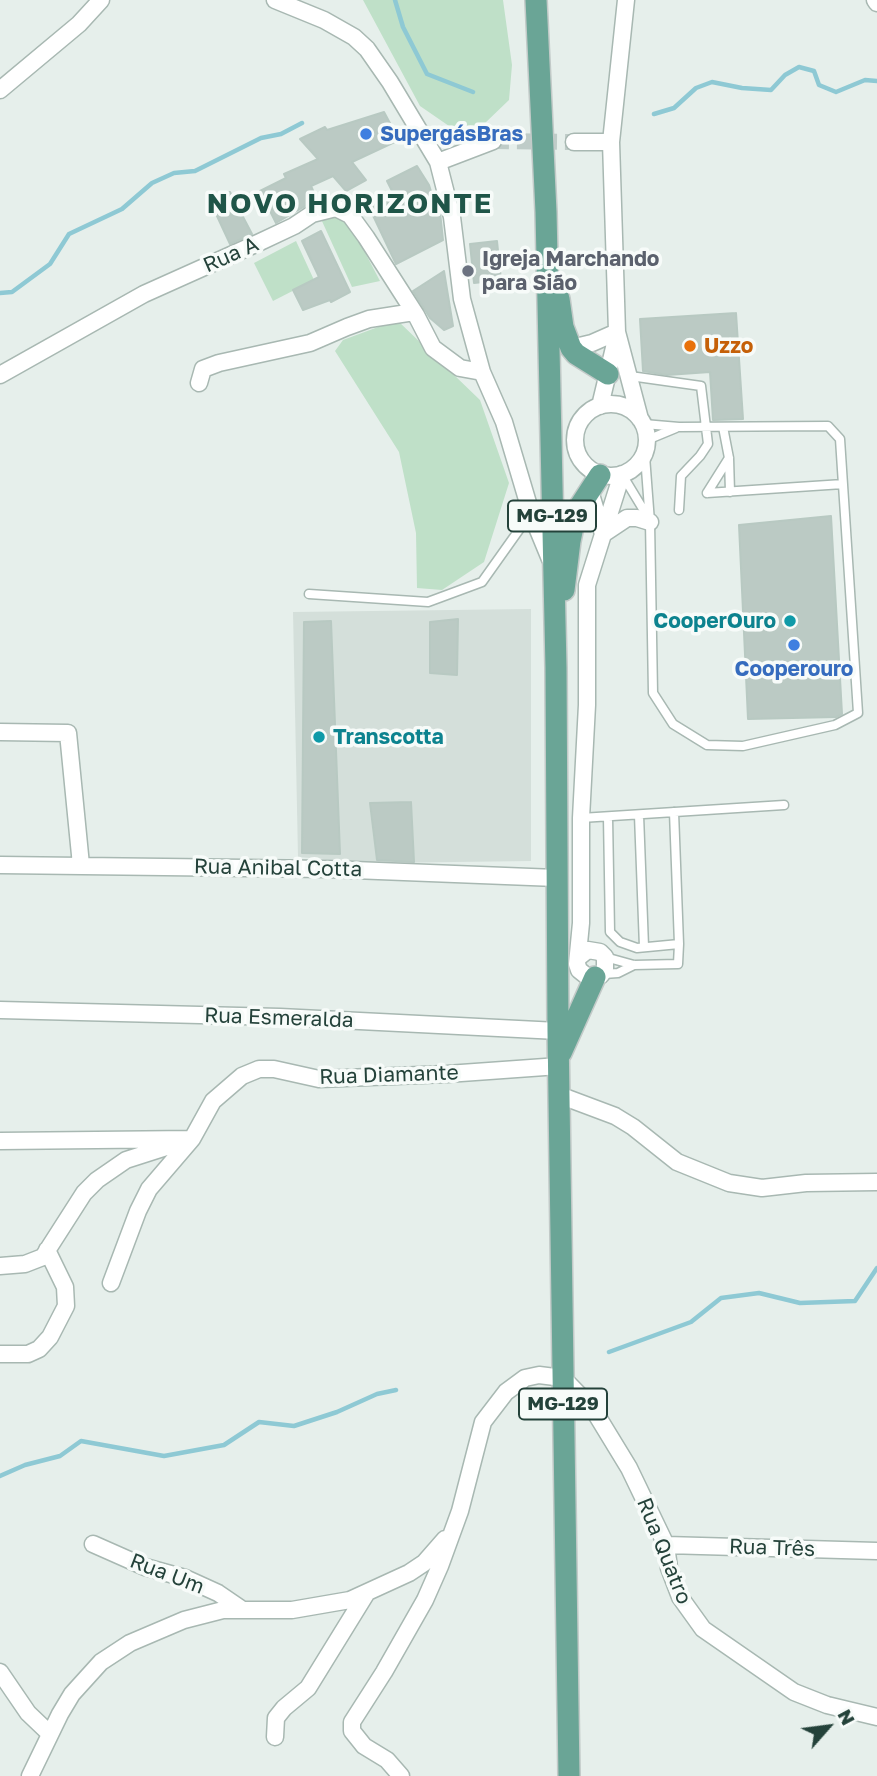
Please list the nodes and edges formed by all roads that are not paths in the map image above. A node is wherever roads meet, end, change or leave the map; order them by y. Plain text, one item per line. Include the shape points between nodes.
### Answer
1 (101, 0) edge
2 (275, 0) edge
3 (536, 0) edge
4 (626, 0) edge
5 (0, 90) edge
6 (493, 141) tunnel mouth
7 (574, 142) tunnel mouth
8 (611, 142) junction
9 (438, 162) junction
10 (546, 212) junction
11 (414, 312) junction
12 (617, 332) junction
13 (571, 348) junction
14 (482, 372) junction
15 (0, 375) edge
16 (618, 375) junction
17 (199, 383) dead end
18 (600, 406) junction
19 (704, 426) junction
20 (679, 427) junction
21 (723, 427) junction
22 (644, 435) junction
23 (551, 444) junction
24 (729, 458) junction
25 (622, 474) junction
26 (595, 483) junction
27 (843, 484) junction
28 (730, 492) junction
29 (679, 510) dead end
30 (531, 513) junction
31 (650, 522) junction
32 (572, 532) junction
33 (603, 534) junction
34 (553, 568) junction
35 (309, 594) dead end
36 (556, 668) junction
37 (0, 732) edge
38 (784, 805) dead end
39 (674, 812) junction
40 (639, 815) junction
41 (608, 817) junction
42 (581, 818) junction
43 (0, 865) edge
44 (81, 865) junction
45 (556, 878) junction
46 (581, 923) junction
47 (679, 943) junction
48 (644, 947) junction
49 (600, 953) junction
50 (579, 957) junction
51 (634, 965) junction
52 (598, 976) junction
53 (0, 1010) edge
54 (558, 1031) junction
55 (559, 1062) junction
56 (559, 1095) junction
57 (192, 1139) junction
58 (0, 1141) edge
59 (877, 1182) edge
60 (47, 1250) junction
61 (0, 1266) edge
62 (111, 1283) dead end
63 (0, 1354) edge
64 (563, 1378) junction
65 (452, 1531) junction
66 (93, 1545) dead end
67 (666, 1545) junction
68 (877, 1551) edge
69 (366, 1594) junction
70 (240, 1608) junction
71 (0, 1672) edge
72 (877, 1717) edge
73 (50, 1734) junction
74 (275, 1737) dead end
75 (569, 1766) edge
76 (30, 1776) edge
77 (401, 1776) edge
78 (578, 1776) edge

1 - 5 street
2 - 9 street via 324,20 367,49
3 - 10 main road, MG-129
4 - 8 street
6 - 9 street
7 - 8 street
8 - 12 street
9 - 14 street via 452,217 462,299
10 - 13 main road via 563,327
10 - 23 main road, MG-129
11 - 14 street, Rua A via 433,348 460,368
11 - 15 street, Rua A via 354,220 340,208 331,208 144,294
11 - 17 street via 369,320 310,343 219,363 203,369
12 - 13 street
12 - 16 street
13 - 16 main road
14 - 30 street via 504,422
16 - 18 street
16 - 19 lane via 701,386
16 - 22 street
18 - 22 street via 620,405 631,410
18 - 26 street via 585,414 575,437 581,461
19 - 20 lane
19 - 21 lane
19 - 29 lane via 708,444 681,475
20 - 22 lane
20 - 22 lane
21 - 24 lane
21 - 27 lane via 828,426 840,439
22 - 25 street via 632,469
22 - 31 lane
23 - 32 main road
23 - 34 main road, MG-129
24 - 28 lane
24 - 28 lane via 707,494
25 - 26 street
25 - 31 lane
25 - 33 street
26 - 32 main road via 576,512
26 - 33 street
27 - 28 lane
27 - 31 lane via 858,713 835,725 743,746 707,745 673,724 653,693
30 - 34 street
30 - 35 lane via 482,582 428,602
31 - 33 street via 627,518
32 - 36 main road
33 - 42 street via 587,585
34 - 36 main road, MG-129
36 - 45 main road, MG-129
37 - 44 street via 68,733
38 - 39 lane
39 - 40 lane
39 - 47 lane
40 - 41 lane
40 - 48 lane
41 - 42 lane
41 - 48 lane via 610,932 620,942
42 - 46 street
43 - 44 street, Rua Anibal Cotta
44 - 45 street, Rua Anibal Cotta
45 - 54 main road, MG-129
46 - 49 street
46 - 50 street
47 - 48 lane
47 - 51 lane via 678,964
49 - 50 street via 588,950
49 - 51 lane
49 - 52 street via 605,970
50 - 52 street via 583,975
51 - 52 lane
52 - 55 main road
53 - 54 street, Rua Esmeralda via 280,1017
54 - 55 main road, MG-129
55 - 56 main road, MG-129
55 - 57 street, Rua Diamante via 447,1074 319,1079 259,1069 242,1076 213,1101
56 - 59 street via 615,1116 677,1162 729,1183 762,1188
56 - 64 main road, MG-129
57 - 58 street
57 - 60 street via 126,1160 110,1170 84,1193
57 - 62 street, Rua Diamante via 149,1189
60 - 61 street via 36,1262
60 - 63 street via 65,1287 66,1306 39,1349 28,1354
64 - 65 street via 525,1378 506,1392 483,1422
64 - 67 street, Rua Quatro via 593,1409 629,1468
64 - 75 main road, MG-129
65 - 69 street via 424,1563
65 - 77 street via 425,1601 352,1722 352,1731 364,1746 387,1760
66 - 70 street, Rua Um via 185,1578
67 - 68 street, Rua Três
67 - 72 street, Rua Quatro via 674,1586 703,1629 794,1692
69 - 70 street via 292,1610
69 - 74 street via 308,1688 276,1718
70 - 73 street via 184,1620 116,1652 72,1694
71 - 73 street via 28,1713
73 - 76 street
75 - 78 street

